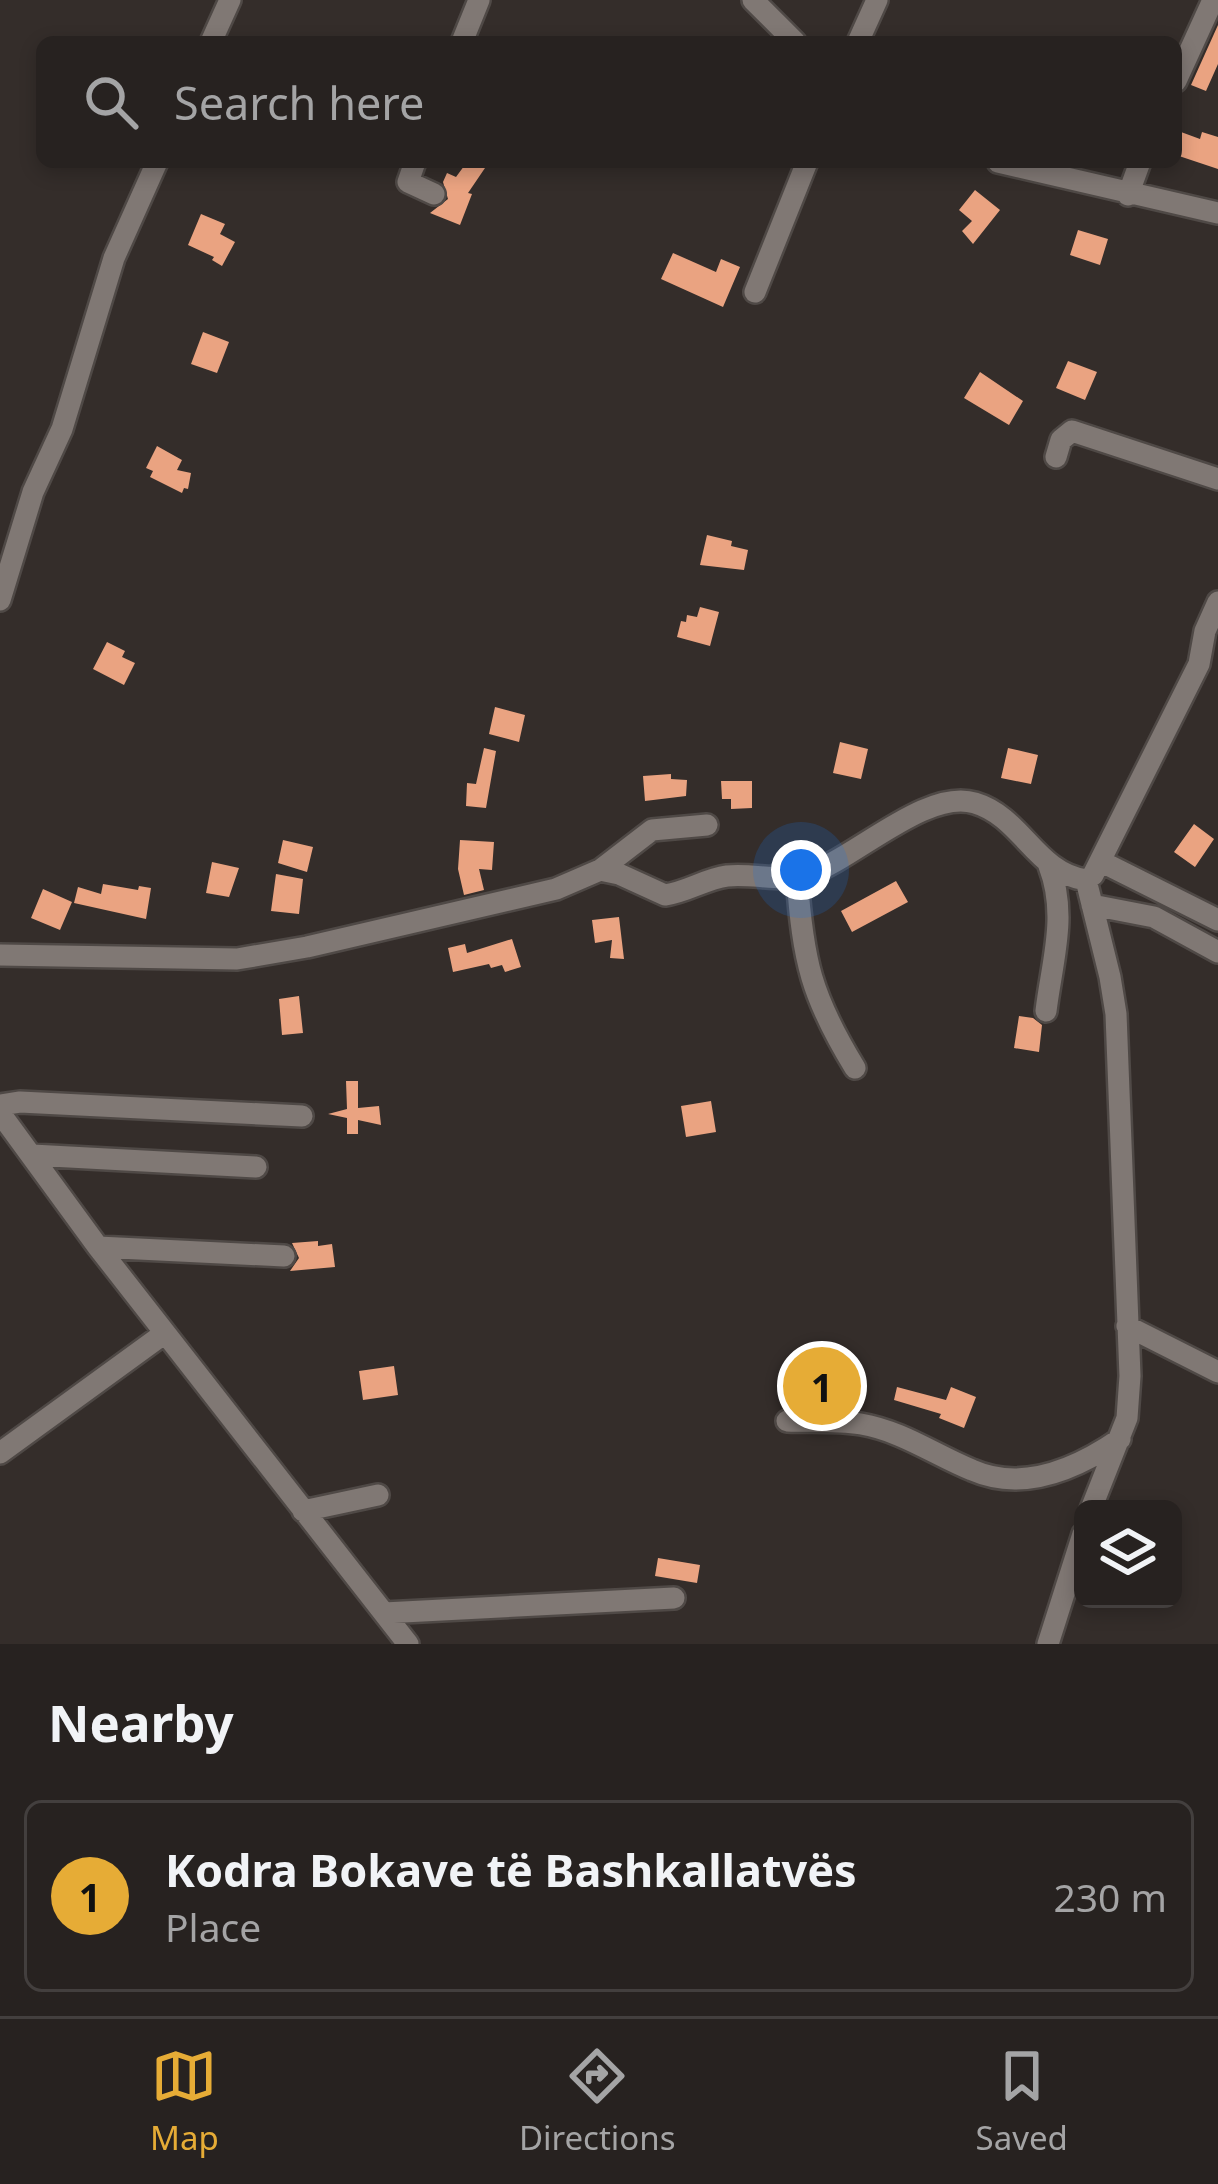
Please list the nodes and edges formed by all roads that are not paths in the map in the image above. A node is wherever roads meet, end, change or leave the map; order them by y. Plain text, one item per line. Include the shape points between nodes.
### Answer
1 (230, 0) edge
2 (479, 0) edge
3 (753, 0) edge
4 (877, 0) edge
5 (1213, 0) edge
6 (214, 36) edge
7 (464, 36) edge
8 (789, 36) edge
9 (861, 36) edge
10 (1182, 68) edge
11 (154, 168) edge
12 (805, 168) edge
13 (1022, 168) edge
14 (1138, 168) edge
15 (411, 172) edge
16 (434, 194) dead end
17 (1128, 195) junction
18 (1218, 213) edge
19 (755, 292) dead end
20 (1056, 457) dead end
21 (1218, 479) edge
22 (0, 600) edge
23 (1218, 602) edge
24 (707, 825) dead end
25 (1100, 861) junction
26 (1049, 866) junction
27 (600, 870) junction
28 (797, 878) junction
29 (1086, 880) junction
30 (1092, 905) junction
31 (1218, 920) edge
32 (1218, 952) edge
33 (0, 956) edge
34 (1046, 1011) dead end
35 (855, 1068) dead end
36 (302, 1116) dead end
37 (3, 1120) edge
38 (32, 1156) junction
39 (256, 1167) dead end
40 (98, 1247) junction
41 (284, 1256) dead end
42 (1127, 1326) junction
43 (165, 1333) junction
44 (1218, 1372) edge
45 (787, 1421) dead end
46 (1120, 1438) junction
47 (0, 1454) edge
48 (378, 1495) dead end
49 (1095, 1500) edge
50 (303, 1511) junction
51 (1074, 1567) edge
52 (674, 1598) dead end
53 (384, 1613) junction
54 (1054, 1640) edge
55 (408, 1644) edge

1 - 6 street
2 - 7 street
3 - 8 street
4 - 9 street
5 - 10 street
11 - 22 street via 114,258
12 - 19 street
13 - 17 street
14 - 17 street
15 - 16 street
17 - 18 street
20 - 21 street via 1072,431
23 - 25 street via 1199,664
24 - 27 street via 652,830
25 - 29 street
25 - 31 street
26 - 28 street via 1006,820 958,801 921,812
26 - 29 street
26 - 34 street via 1060,911
27 - 28 street via 665,895 726,877
27 - 33 street via 556,890 237,959
28 - 35 street via 811,986
29 - 30 street
30 - 32 street via 1154,917
30 - 42 street via 1116,1014
36 - 37 street via 37,1103
37 - 38 street
38 - 39 street
38 - 40 street
40 - 41 street
40 - 43 street
42 - 44 street
42 - 46 street via 1130,1376
43 - 47 street
43 - 50 street
45 - 46 street via 862,1424 1000,1478 1073,1468
46 - 49 street
48 - 50 street
50 - 53 street
51 - 54 street
52 - 53 street
53 - 55 street

